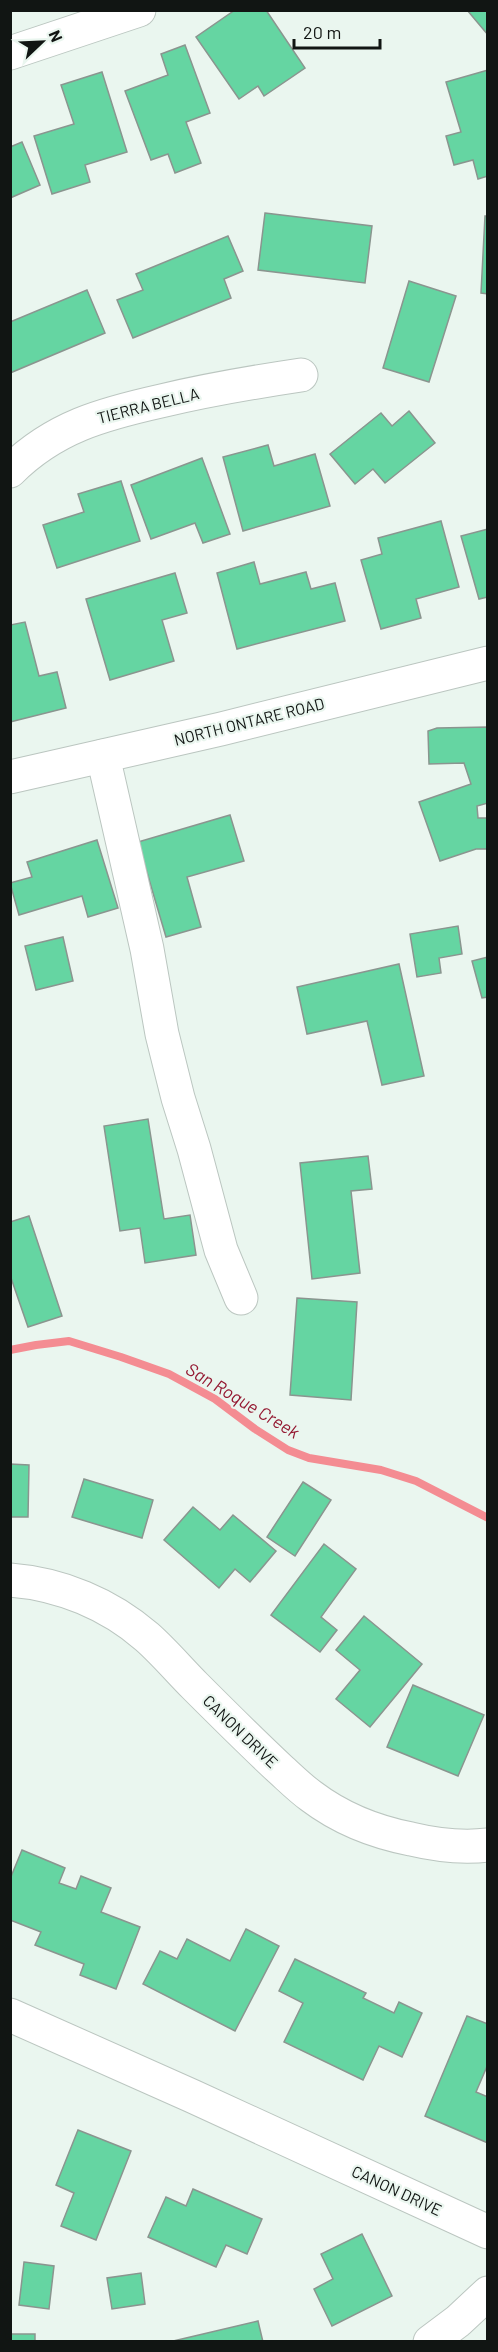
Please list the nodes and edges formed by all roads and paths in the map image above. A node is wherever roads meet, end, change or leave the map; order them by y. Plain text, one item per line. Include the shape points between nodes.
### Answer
1 (139, 10) edge
2 (10, 53) edge
3 (301, 375) dead end
4 (10, 471) edge
5 (488, 663) edge
6 (103, 756) junction
7 (10, 777) edge
8 (241, 1298) dead end
9 (10, 1580) edge
10 (488, 1845) edge
11 (10, 2015) edge
12 (488, 2232) edge
13 (488, 2293) edge
14 (430, 2342) edge

1 - 2 street
3 - 4 street, TIERRA BELLA via 208,390 103,415 50,438
5 - 6 street, NORTH ONTARE ROAD
6 - 7 street, NORTH ONTARE ROAD
6 - 8 street via 175,1087 221,1250
9 - 10 street, CANON DRIVE via 61,1589 121,1617 311,1796 348,1819 432,1844
11 - 12 street, CANON DRIVE
13 - 14 street

